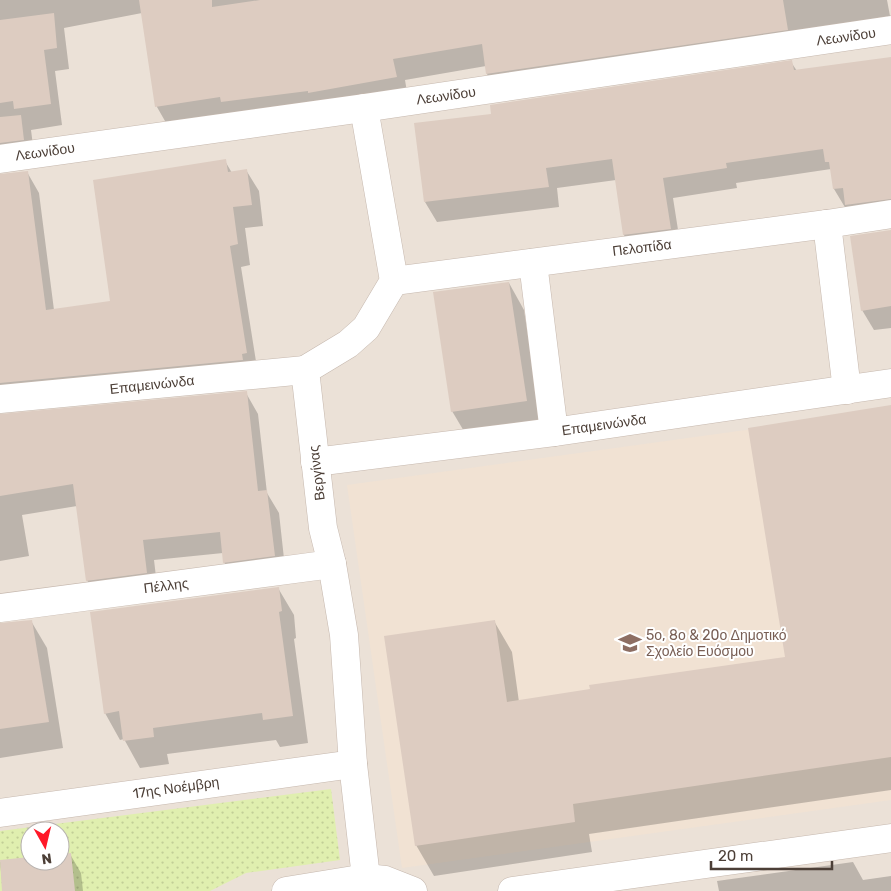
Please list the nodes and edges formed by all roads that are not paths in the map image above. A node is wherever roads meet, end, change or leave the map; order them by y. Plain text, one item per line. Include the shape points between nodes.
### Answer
1 (891, 30) edge
2 (364, 108) junction
3 (0, 159) edge
4 (891, 214) edge
5 (827, 224) junction
6 (533, 263) junction
7 (394, 281) junction
8 (305, 370) junction
9 (891, 383) edge
10 (847, 390) junction
11 (0, 399) edge
12 (554, 432) junction
13 (315, 462) junction
14 (332, 564) junction
15 (0, 608) edge
16 (352, 764) junction
17 (0, 812) edge
18 (891, 838) edge
19 (366, 878) junction
20 (525, 890) edge
21 (286, 891) edge
22 (413, 891) edge

1 - 2 street, Λεωνίδου
2 - 3 street, Λεωνίδου
2 - 7 street
4 - 5 street, Πελοπίδα
5 - 6 street, Πελοπίδα
5 - 10 street
6 - 7 street, Πελοπίδα
6 - 12 street
7 - 8 street via 366,328 348,344
8 - 11 street, Επαμεινώνδα
8 - 13 street, Βεργίνας
9 - 10 street, Επαμεινώνδα
10 - 12 street, Επαμεινώνδα
12 - 13 street, Επαμεινώνδα
13 - 14 street, Βεργίνας via 323,528
14 - 15 street, Πέλλης
14 - 16 street, Βεργίνας via 344,636
16 - 17 street, 17ης Νοέμβρη
16 - 19 street, Βεργίνας
18 - 20 street
19 - 21 street
19 - 22 street via 385,880

